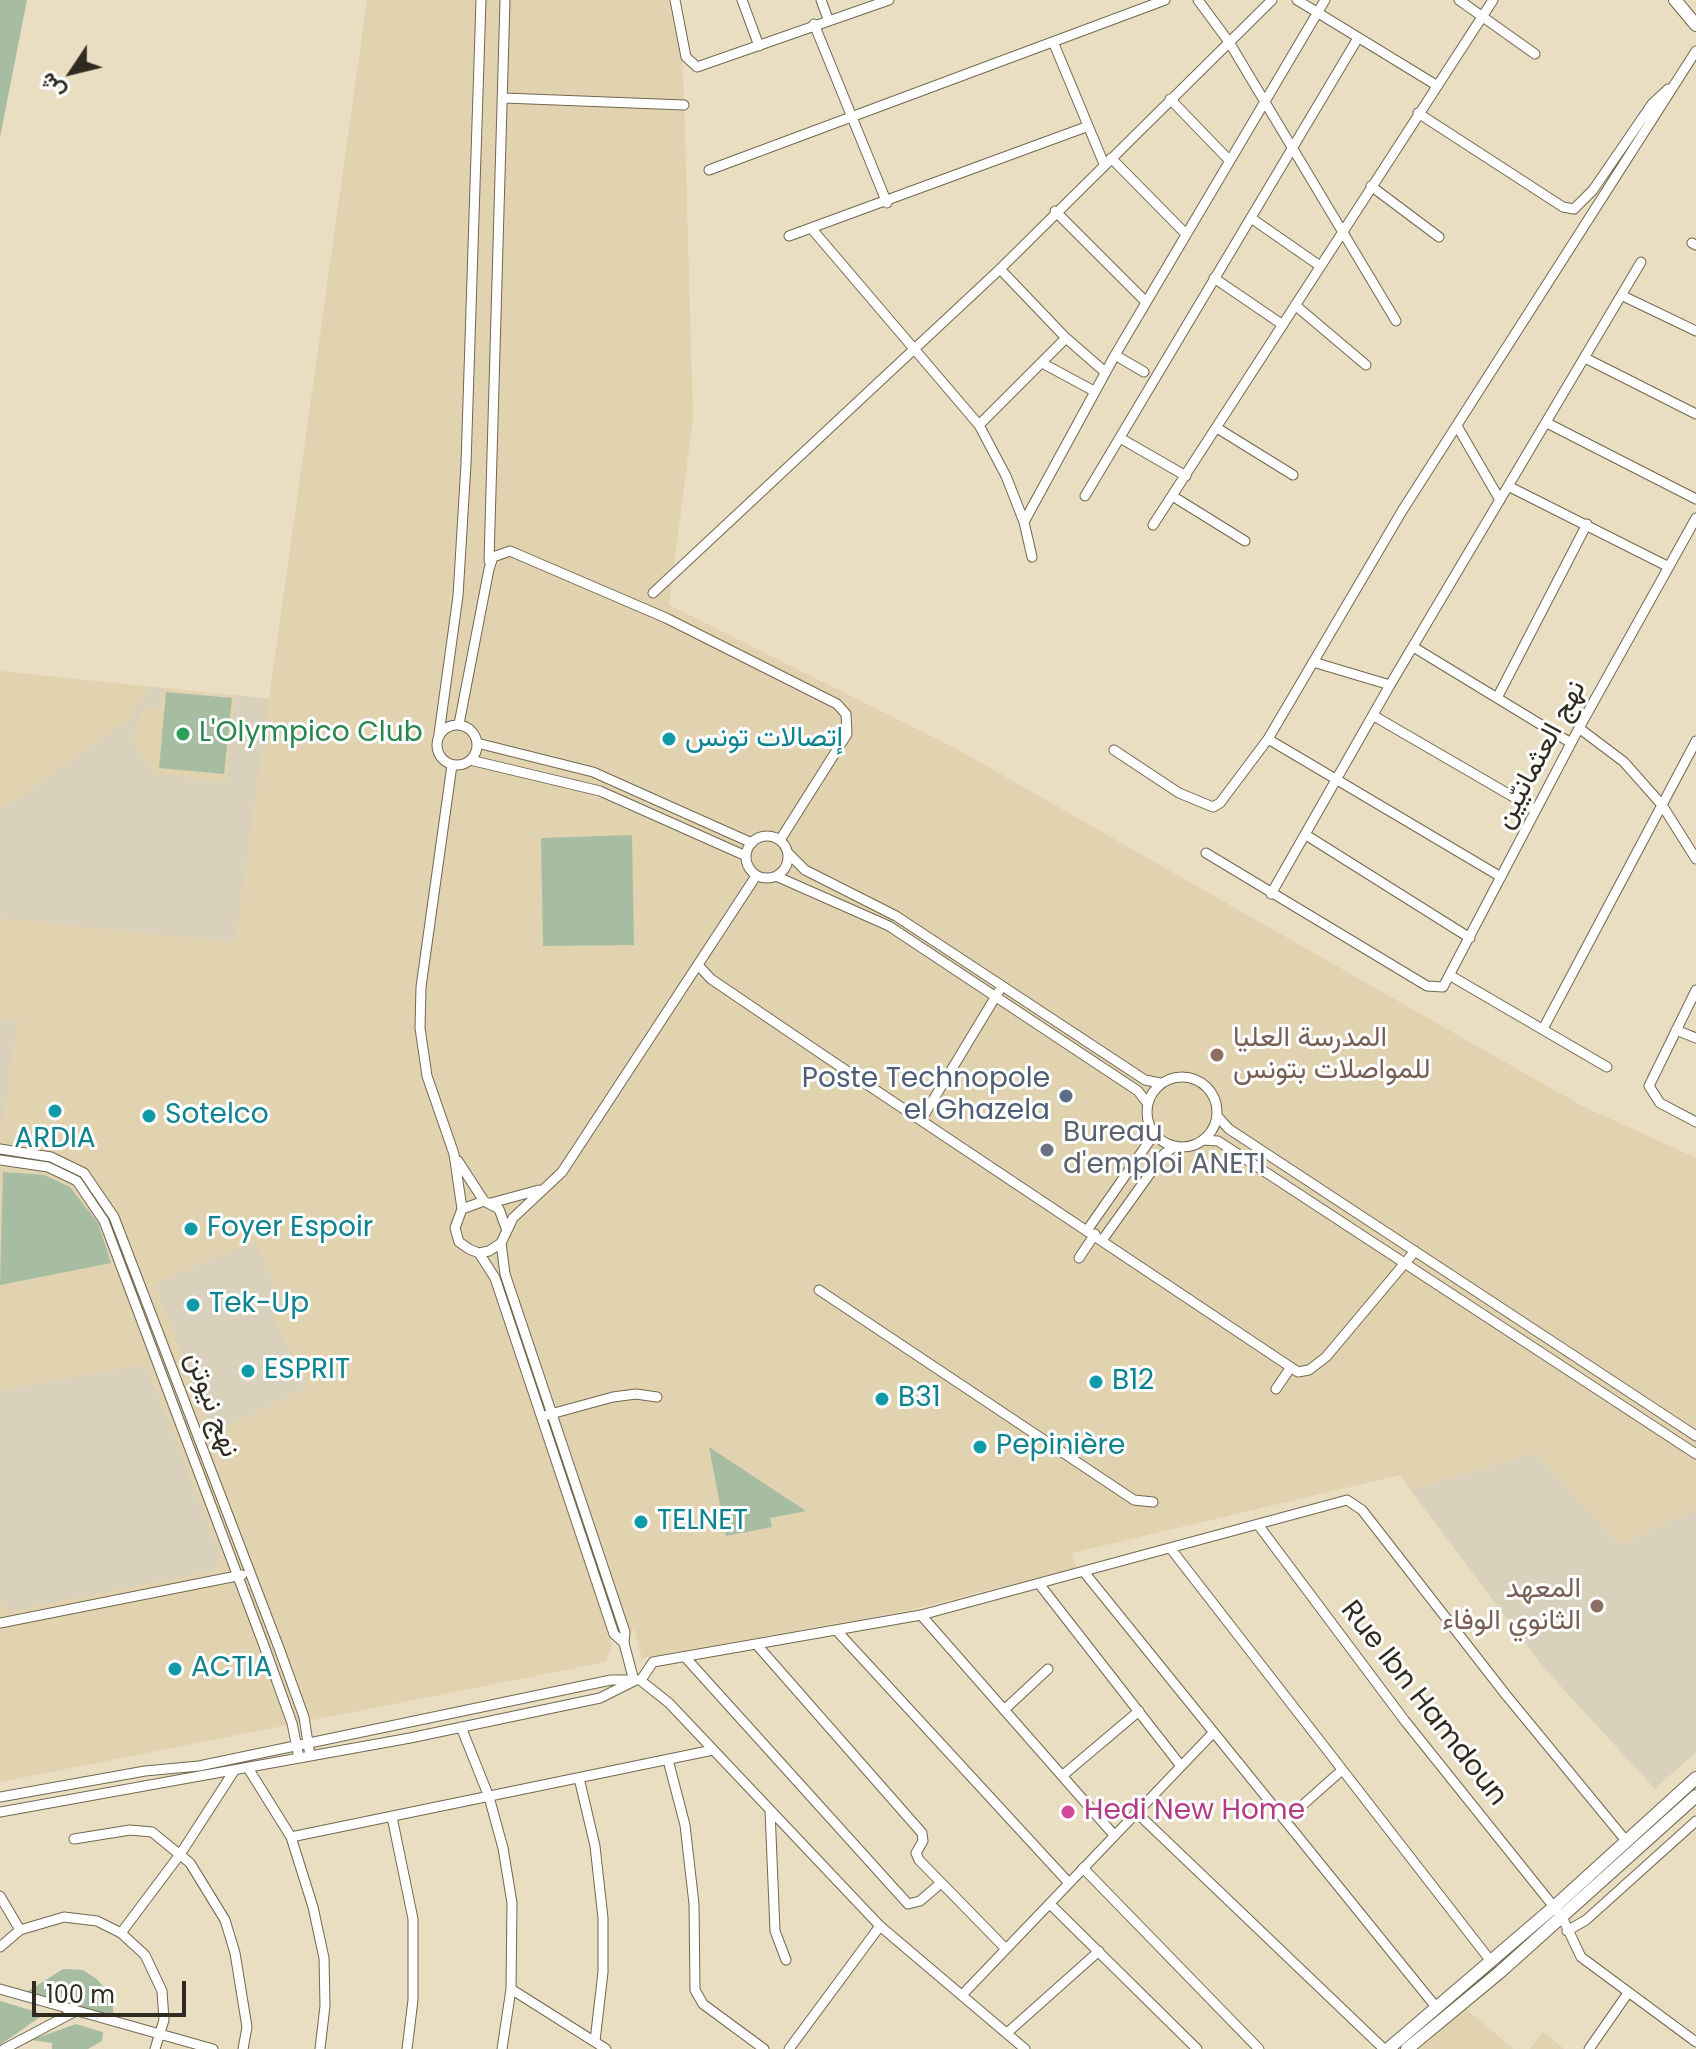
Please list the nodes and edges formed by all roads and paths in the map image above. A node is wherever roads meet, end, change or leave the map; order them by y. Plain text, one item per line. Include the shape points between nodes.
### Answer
1 (481, 0) edge
2 (505, 0) edge
3 (675, 0) edge
4 (742, 0) edge
5 (821, 0) edge
6 (889, 0) edge
7 (1165, 0) edge
8 (1198, 0) edge
9 (1272, 0) edge
10 (1297, 0) edge
11 (1325, 0) edge
12 (1459, 0) edge
13 (1493, 0) edge
14 (1679, 1) edge
15 (1318, 12) junction
16 (1482, 14) junction
17 (828, 19) junction
18 (814, 24) junction
19 (1696, 25) edge
20 (1358, 38) junction
21 (1229, 42) junction
22 (1054, 44) junction
23 (759, 46) junction
24 (1696, 51) edge
25 (1535, 54) dead end
26 (1679, 78) junction
27 (1436, 85) junction
28 (504, 98) junction
29 (1170, 99) junction
30 (1265, 100) junction
31 (684, 105) dead end
32 (1418, 113) junction
33 (852, 119) junction
34 (1086, 127) junction
35 (1293, 146) junction
36 (1229, 160) junction
37 (1108, 161) junction
38 (709, 170) dead end
39 (1371, 186) junction
40 (887, 203) junction
41 (1055, 211) junction
42 (1251, 218) junction
43 (811, 228) junction
44 (1343, 232) junction
45 (1186, 234) junction
46 (789, 236) dead end
47 (1439, 237) dead end
48 (1641, 262) dead end
49 (1320, 266) junction
50 (1000, 269) junction
51 (1214, 278) junction
52 (1623, 296) junction
53 (1146, 302) junction
54 (1295, 305) junction
55 (1396, 321) dead end
56 (1283, 325) junction
57 (1696, 331) edge
58 (1066, 338) junction
59 (913, 349) junction
60 (1115, 355) junction
61 (1587, 359) junction
62 (1042, 363) junction
63 (1366, 365) dead end
64 (1105, 372) junction
65 (1144, 372) dead end
66 (1094, 391) junction
67 (1696, 414) edge
68 (1547, 423) junction
69 (979, 425) junction
70 (1457, 426) junction
71 (1217, 428) junction
72 (1120, 438) junction
73 (1293, 475) dead end
74 (1186, 476) junction
75 (1508, 486) junction
76 (1085, 496) dead end
77 (1174, 497) junction
78 (1696, 499) edge
79 (1500, 500) junction
80 (1696, 518) edge
81 (1024, 522) junction
82 (1587, 524) junction
83 (1153, 525) dead end
84 (1245, 541) dead end
85 (1032, 557) dead end
86 (1667, 566) junction
87 (489, 569) junction
88 (653, 593) dead end
89 (1415, 648) junction
90 (1313, 662) junction
91 (1390, 685) junction
92 (1497, 698) junction
93 (1374, 716) junction
94 (459, 724) junction
95 (1579, 728) junction
96 (439, 734) junction
97 (1268, 739) junction
98 (1696, 741) edge
99 (477, 743) junction
100 (1571, 743) junction
101 (1114, 750) dead end
102 (470, 760) junction
103 (452, 765) junction
104 (1337, 779) junction
105 (1662, 805) junction
106 (1536, 810) junction
107 (1306, 835) junction
108 (780, 840) junction
109 (752, 843) junction
110 (1206, 853) dead end
111 (789, 854) junction
112 (746, 856) junction
113 (1696, 859) edge
114 (756, 876) junction
115 (778, 877) junction
116 (1501, 877) junction
117 (1271, 894) junction
118 (1470, 938) junction
119 (698, 965) junction
120 (1451, 976) junction
121 (1003, 985) junction
122 (1696, 990) edge
123 (996, 996) junction
124 (1544, 1027) junction
125 (1676, 1030) junction
126 (1696, 1038) edge
127 (1607, 1067) dead end
128 (1160, 1083) junction
129 (1148, 1104) junction
130 (1218, 1117) junction
131 (921, 1120) junction
132 (1696, 1122) edge
133 (1155, 1133) junction
134 (1203, 1140) junction
135 (1175, 1146) junction
136 (0, 1149) edge
137 (454, 1154) junction
138 (0, 1160) edge
139 (74, 1174) junction
140 (542, 1189) junction
141 (487, 1202) junction
142 (462, 1209) junction
143 (506, 1228) junction
144 (1096, 1234) junction
145 (501, 1243) junction
146 (1415, 1251) junction
147 (479, 1253) junction
148 (1079, 1258) dead end
149 (1405, 1264) junction
150 (819, 1290) dead end
151 (1291, 1367) junction
152 (1276, 1389) dead end
153 (657, 1397) dead end
154 (547, 1415) junction
155 (1696, 1436) edge
156 (1696, 1454) edge
157 (572, 1468) junction
158 (561, 1472) junction
159 (1153, 1502) dead end
160 (1259, 1526) junction
161 (1171, 1549) junction
162 (1084, 1572) junction
163 (250, 1573) junction
164 (237, 1576) junction
165 (1040, 1585) junction
166 (921, 1615) junction
167 (0, 1623) edge
168 (837, 1631) junction
169 (624, 1643) junction
170 (757, 1645) junction
171 (685, 1657) junction
172 (1048, 1669) dead end
173 (637, 1681) junction
174 (1004, 1710) junction
175 (1139, 1711) junction
176 (461, 1727) junction
177 (1212, 1734) junction
178 (310, 1743) junction
179 (298, 1745) junction
180 (713, 1750) junction
181 (304, 1757) junction
182 (668, 1760) junction
183 (1181, 1766) junction
184 (248, 1768) junction
185 (1342, 1770) junction
186 (234, 1771) junction
187 (1062, 1776) junction
188 (579, 1778) junction
189 (1696, 1778) edge
190 (1696, 1796) edge
191 (0, 1797) edge
192 (489, 1797) junction
193 (770, 1810) junction
194 (0, 1812) edge
195 (1136, 1812) junction
196 (392, 1817) junction
197 (1287, 1819) junction
198 (1696, 1821) edge
199 (1114, 1835) junction
200 (291, 1837) junction
201 (74, 1839) dead end
202 (1627, 1842) junction
203 (181, 1853) junction
204 (1083, 1868) junction
205 (941, 1883) junction
206 (1069, 1883) junction
207 (0, 1896) edge
208 (1050, 1904) junction
209 (1558, 1912) junction
210 (880, 1926) junction
211 (20, 1930) junction
212 (1567, 1931) junction
213 (121, 1933) junction
214 (0, 1947) edge
215 (1005, 1948) junction
216 (1099, 1951) junction
217 (786, 1960) dead end
218 (1490, 1960) junction
219 (0, 1989) edge
220 (511, 1989) junction
221 (1628, 1993) junction
222 (963, 1994) junction
223 (1436, 2007) junction
224 (74, 2012) junction
225 (1007, 2033) junction
226 (161, 2034) junction
227 (595, 2041) junction
228 (1696, 2042) edge
229 (4, 2049) edge
230 (155, 2049) edge
231 (213, 2049) edge
232 (243, 2049) edge
233 (320, 2049) edge
234 (407, 2049) edge
235 (502, 2049) edge
236 (606, 2049) edge
237 (764, 2049) edge
238 (789, 2049) edge
239 (1025, 2049) edge
240 (1197, 2049) edge
241 (1259, 2049) edge
242 (1386, 2049) edge
243 (1407, 2049) edge
244 (1589, 2049) edge

1 - 96 street via 466,464 458,596
2 - 28 street
3 - 23 street via 692,66
4 - 23 street
5 - 17 street
6 - 17 street
7 - 22 street
8 - 21 street
9 - 21 street
10 - 15 street
11 - 15 street
12 - 16 street
13 - 16 street
14 - 19 street
15 - 20 street
15 - 30 street
16 - 25 street
16 - 27 street
17 - 18 street
18 - 23 street
18 - 33 street
20 - 27 street
20 - 35 street
21 - 29 street
21 - 30 street
22 - 33 street
22 - 34 street
24 - 26 street
26 - 32 street via 1652,104 1574,209 1563,207
26 - 70 street
27 - 32 street
28 - 31 street
28 - 87 street
29 - 36 street
29 - 37 street
30 - 35 street
30 - 36 street
32 - 39 street
33 - 38 street
33 - 40 street
34 - 37 street
34 - 40 street
35 - 42 street
35 - 44 street
36 - 45 street
37 - 41 street
37 - 45 street
39 - 44 street
39 - 47 street
40 - 43 street
41 - 50 street
41 - 53 street
42 - 49 street
42 - 51 street
43 - 46 street
43 - 59 street
44 - 49 street
44 - 55 street
45 - 53 street
48 - 52 street
49 - 54 street
50 - 58 street
50 - 59 street
51 - 56 street
51 - 72 street
52 - 57 street
52 - 61 street
53 - 60 street
54 - 56 street
54 - 63 street
56 - 71 street
58 - 62 street
58 - 64 street
59 - 69 street
59 - 88 street
60 - 64 street
60 - 65 street
61 - 67 street
61 - 68 street
62 - 66 street
62 - 69 street
64 - 66 street
66 - 81 street
68 - 75 street
68 - 78 street
69 - 81 street
70 - 79 street
70 - 90 street
71 - 73 street
71 - 74 street
72 - 74 street
72 - 76 street
74 - 77 street
75 - 79 street
75 - 82 street
77 - 83 street
77 - 84 street
79 - 89 street
80 - 86 street, نهج العثمانيّين
81 - 85 street
82 - 86 street
82 - 92 street
86 - 95 street, نهج العثمانيّين
87 - 94 street
87 - 108 street via 493,557 510,551 666,618 837,704 846,714 847,734
89 - 91 street
89 - 92 street
90 - 91 street
90 - 97 street
91 - 93 street
92 - 100 street
93 - 104 street
93 - 106 street
94 - 96 street
94 - 99 street via 474,734
95 - 100 street, نهج العثمانيّين
95 - 105 street via 1624,762
96 - 103 street via 437,751
97 - 101 street via 1213,807 1179,793
97 - 104 street
98 - 105 street
99 - 102 street
99 - 109 street via 593,772
100 - 106 street, نهج العثمانيّين
102 - 103 street
102 - 112 street via 600,791
103 - 137 street via 420,1028 427,1076
104 - 107 street
104 - 116 street
105 - 113 street
105 - 124 street
106 - 116 street, نهج العثمانيّين
107 - 117 street
107 - 118 street
108 - 109 street via 766,836
108 - 111 street
109 - 112 street
110 - 117 street
111 - 115 street
111 - 121 street via 805,870 896,916
112 - 114 street
114 - 115 street
114 - 119 street
115 - 123 street via 889,926
116 - 118 street, نهج العثمانيّين
117 - 120 street via 1436,989
118 - 120 street, نهج العثمانيّين
119 - 131 street via 711,979
119 - 140 street via 572,1160
120 - 124 street
121 - 123 street
121 - 128 street via 1145,1080
122 - 125 street
123 - 129 street via 1138,1091
123 - 131 street
124 - 127 street
125 - 126 street
125 - 132 street via 1653,1074 1650,1092
128 - 129 street
128 - 130 street via 1182,1076 1200,1081 1211,1091
129 - 133 street
130 - 134 street via 1214,1131
130 - 146 street
131 - 144 street
133 - 135 street
133 - 144 street
134 - 135 street
134 - 149 street via 1218,1141
135 - 144 street
136 - 139 street, نهج نيوتن via 51,1157
137 - 141 street
137 - 142 street
138 - 139 street, نهج نيوتن
139 - 163 street, نهج نيوتن via 96,1186 114,1217
139 - 164 street, نهج نيوتن via 104,1221
140 - 141 street
140 - 143 street
141 - 142 street
141 - 143 street via 505,1218
142 - 147 street via 455,1228 459,1242
143 - 145 street
144 - 148 street
144 - 151 street
145 - 147 street
145 - 154 street via 505,1274
146 - 149 street
146 - 155 street
147 - 154 street via 495,1278
149 - 151 street via 1326,1357 1302,1372
149 - 156 street
150 - 159 street via 1134,1500
151 - 152 street
153 - 154 street via 625,1396
154 - 157 street
154 - 158 street
157 - 158 street
157 - 169 street via 625,1632
158 - 169 street via 614,1634
160 - 161 street
160 - 202 street via 1340,1500 1355,1503
160 - 209 street, Rue Ibn Hamdoun
161 - 162 street
161 - 185 street
162 - 165 street
162 - 177 street
163 - 164 street
163 - 178 street, نهج نيوتن
164 - 167 street
164 - 179 street, نهج نيوتن
165 - 166 street
165 - 175 street
166 - 168 street
166 - 174 street
168 - 170 street
168 - 206 street
169 - 173 street
170 - 171 street
170 - 205 street via 922,1833 916,1856
171 - 173 street via 651,1663
171 - 205 street via 908,1904
172 - 174 street
173 - 176 street via 600,1698
173 - 178 street via 564,1688
173 - 180 street via 669,1703
174 - 187 street
175 - 183 street
175 - 187 street
176 - 181 street
176 - 192 street
177 - 183 street
177 - 197 street
178 - 179 street
178 - 181 street, نهج نيوتن
179 - 181 street, نهج نيوتن
179 - 191 street
180 - 182 street
180 - 193 street
181 - 184 street
182 - 188 street
182 - 237 street via 685,1825 695,1990 703,2004
183 - 195 street
184 - 186 street
184 - 200 street
185 - 197 street
185 - 218 street
186 - 194 street
186 - 203 street
187 - 199 street
188 - 192 street
188 - 227 street via 595,1846 603,1918
189 - 202 street
190 - 209 street
192 - 196 street
192 - 220 street via 512,1903
193 - 210 street
193 - 217 street via 775,1931
195 - 199 street
195 - 242 street
196 - 200 street
196 - 234 street via 413,1919
197 - 223 street
198 - 212 street
199 - 204 street
200 - 233 street via 324,1958
201 - 203 street via 143,1831
202 - 209 street
203 - 213 street
203 - 232 street via 225,1920 242,1978 247,2027
204 - 206 street
204 - 241 street
205 - 215 street
206 - 208 street
207 - 211 street
208 - 215 street
208 - 216 street
209 - 212 street, Rue Ibn Hamdoun
209 - 218 street
209 - 243 street
210 - 222 street
210 - 238 street
211 - 213 street via 64,1917 97,1921
211 - 214 street
212 - 221 street, Rue Ibn Hamdoun via 1587,1964
213 - 226 street via 154,1970 162,1991
215 - 222 street
216 - 225 street
216 - 240 street
218 - 223 street
219 - 224 street
220 - 227 street
220 - 235 street
221 - 228 street, Rue Ibn Hamdoun
221 - 244 street
222 - 225 street
223 - 242 street
224 - 226 street
224 - 229 street
225 - 239 street
226 - 230 street
226 - 231 street
227 - 236 street

